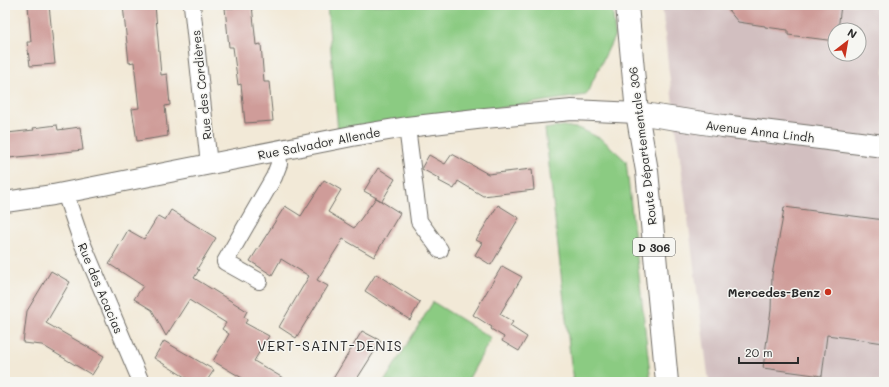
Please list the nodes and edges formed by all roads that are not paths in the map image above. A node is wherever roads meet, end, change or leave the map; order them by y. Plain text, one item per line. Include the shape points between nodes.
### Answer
1 (192, 5) edge
2 (627, 5) edge
3 (636, 114) junction
4 (407, 127) junction
5 (884, 146) edge
6 (278, 151) junction
7 (209, 164) junction
8 (65, 193) junction
9 (5, 202) edge
10 (440, 250) dead end
11 (259, 281) dead end
12 (141, 382) edge
13 (667, 382) edge

1 - 7 street, Rue des Cordières
2 - 3 main road, Route Départementale 306 / D 306
3 - 4 street, Rue Salvador Allende via 572,110
3 - 5 main road, Avenue Anna Lindh
3 - 13 main road, Route Départementale 306 / D 306 via 647,171
4 - 6 street, Rue Salvador Allende
4 - 10 street via 419,221
6 - 7 street, Rue Salvador Allende
6 - 11 street via 279,164 274,176 225,262
7 - 8 street, Rue Salvador Allende
8 - 9 street, Rue Salvador Allende
8 - 12 street, Rue des Acacias via 81,240

